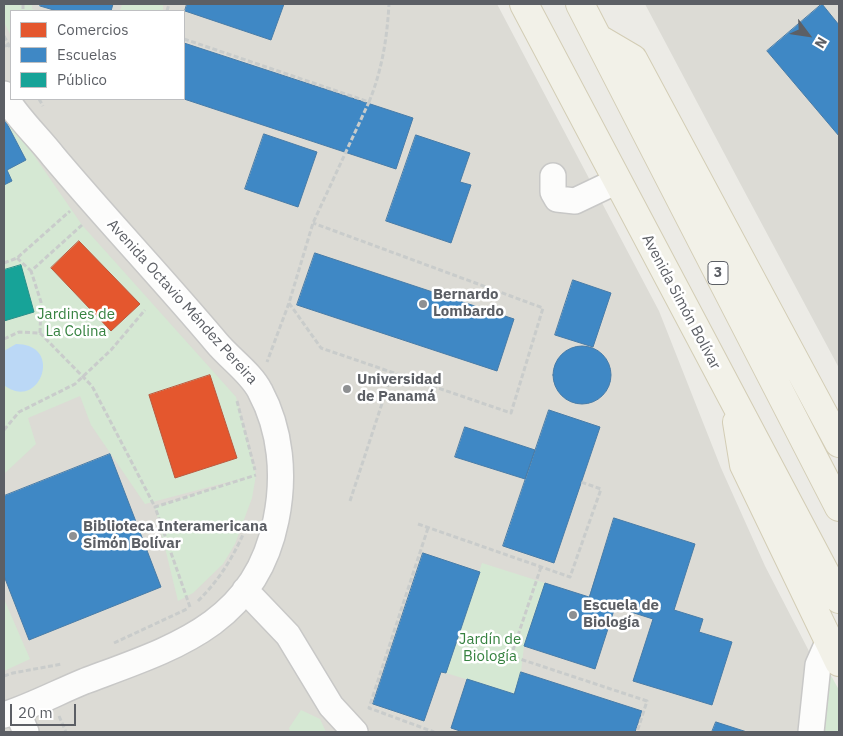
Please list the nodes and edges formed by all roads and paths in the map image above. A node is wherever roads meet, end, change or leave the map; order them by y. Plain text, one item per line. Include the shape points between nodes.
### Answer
1 (389, 4) edge
2 (524, 4) edge
3 (580, 4) edge
4 (4, 36) edge
5 (185, 39) edge
6 (599, 39) junction
7 (10, 45) edge
8 (4, 46) edge
9 (4, 94) edge
10 (40, 100) edge
11 (369, 102) junction
12 (43, 107) dead end
13 (553, 176) dead end
14 (616, 182) junction
15 (65, 202) dead end
16 (71, 211) junction
17 (312, 222) junction
18 (82, 224) junction
19 (87, 230) dead end
20 (17, 258) junction
21 (4, 263) edge
22 (31, 271) junction
23 (289, 303) junction
24 (145, 310) dead end
25 (40, 333) junction
26 (4, 339) edge
27 (392, 373) junction
28 (83, 377) junction
29 (259, 388) junction
30 (236, 397) dead end
31 (734, 401) junction
32 (4, 430) edge
33 (839, 443) edge
34 (256, 475) junction
35 (581, 482) dead end
36 (256, 483) dead end
37 (350, 501) dead end
38 (155, 507) junction
39 (839, 507) edge
40 (252, 512) dead end
41 (418, 524) dead end
42 (428, 528) junction
43 (541, 567) junction
44 (245, 590) junction
45 (839, 599) edge
46 (190, 608) junction
47 (113, 643) dead end
48 (834, 651) edge
49 (70, 661) dead end
50 (4, 676) edge
51 (16, 720) edge
52 (355, 732) edge
53 (434, 732) edge
54 (637, 732) edge
55 (811, 732) edge

1 - 11 path via 380,73
2 - 14 main road, Avenida Simón Bolívar
3 - 6 main road, 3
4 - 7 path
5 - 11 path
6 - 33 main road via 632,60
6 - 39 main road, 3
7 - 8 path
9 - 29 street, Avenida Octavio Méndez Pereira via 90,200
10 - 12 path
11 - 17 path
13 - 14 street via 552,192 557,199 575,201
14 - 31 main road, Avenida Simón Bolívar
15 - 16 path
16 - 18 path
16 - 20 path
17 - 23 path
17 - 27 path via 543,308 511,413
18 - 19 path
18 - 22 path
20 - 21 path
20 - 22 path
22 - 25 path via 41,302
23 - 27 path via 321,348
23 - 29 path
24 - 28 path
25 - 26 path via 19,332
25 - 28 path
27 - 37 path
28 - 32 path via 18,412
28 - 38 path via 92,386
29 - 44 street, Avenida Octavio Méndez Pereira via 277,435 281,469 279,508 273,537
30 - 34 path
31 - 45 main road, Avenida Simón Bolívar
31 - 48 main road via 744,465
34 - 36 path
34 - 38 path
35 - 43 path via 601,489 570,577
38 - 46 path
40 - 46 path via 241,540 220,576
41 - 42 path
42 - 43 path
42 - 53 path via 369,708
43 - 54 path via 511,656 647,701
44 - 51 street, Avenida Octavio Méndez Pereira via 228,610 195,635 164,651 77,684
44 - 52 street via 288,635 331,706
46 - 47 path
48 - 55 street via 818,665
49 - 50 path

